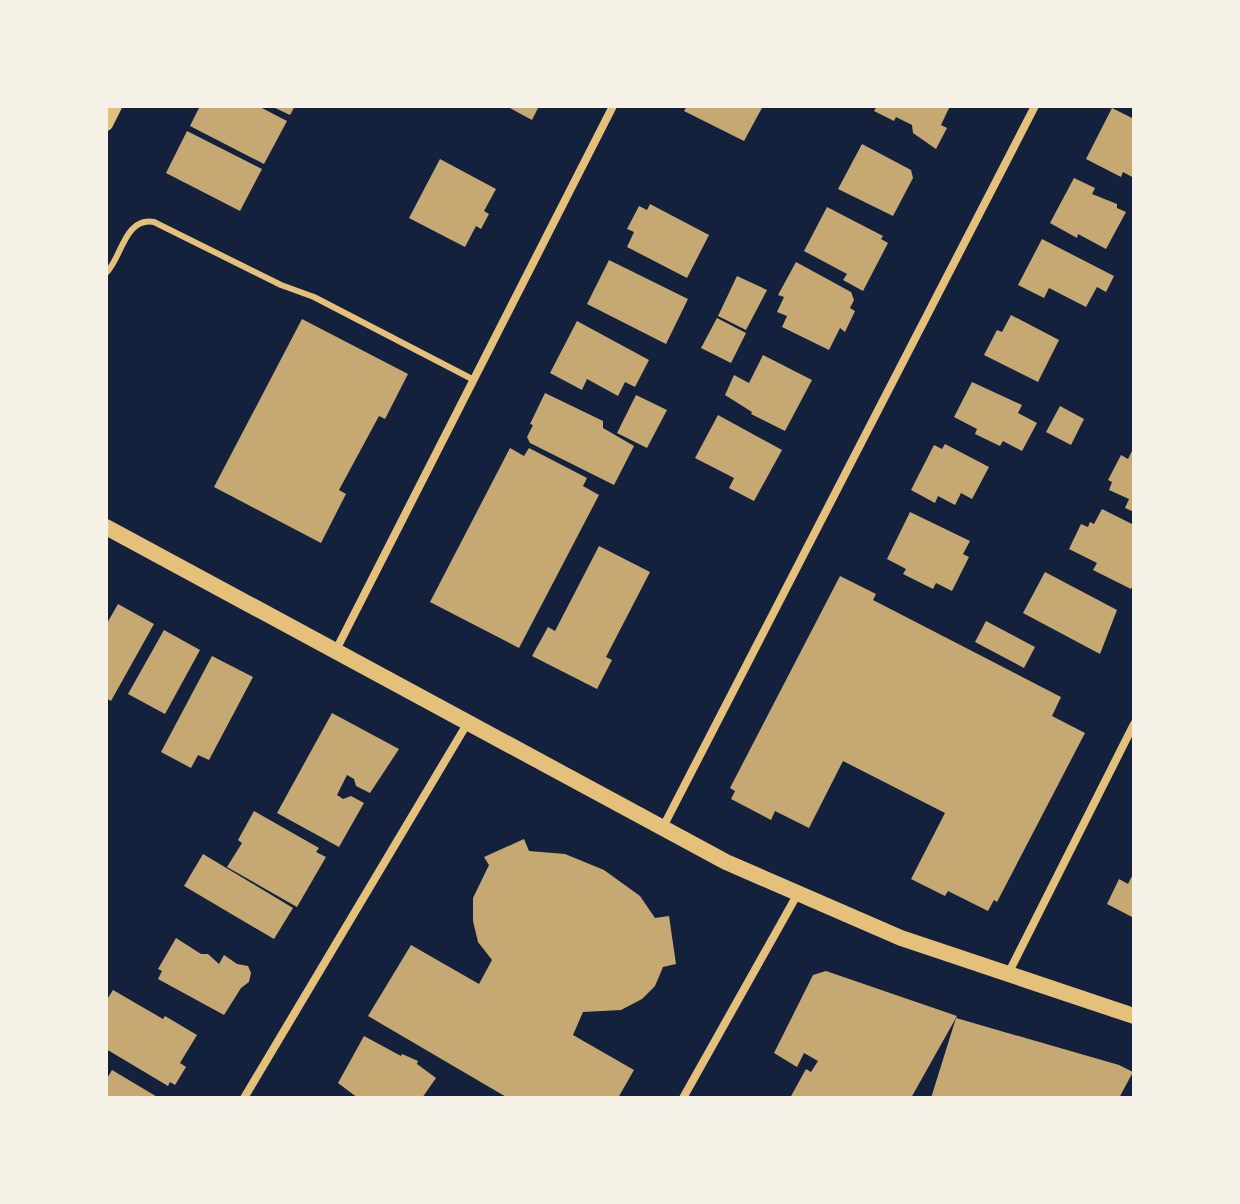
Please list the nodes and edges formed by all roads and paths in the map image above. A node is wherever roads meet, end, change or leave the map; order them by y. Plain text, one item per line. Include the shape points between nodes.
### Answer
1 (115, 106) edge
2 (613, 106) edge
3 (1035, 106) edge
4 (106, 124) edge
5 (106, 273) edge
6 (474, 380) junction
7 (106, 527) edge
8 (336, 650) junction
9 (467, 724) junction
10 (1134, 724) edge
11 (663, 828) junction
12 (797, 895) junction
13 (1007, 974) junction
14 (1134, 1016) edge
15 (244, 1098) edge
16 (683, 1098) edge

1 - 4 street
2 - 6 street
3 - 11 street
5 - 6 lane via 133,225 154,222
6 - 8 street
7 - 8 main road
8 - 9 main road
9 - 11 main road
9 - 15 street
10 - 13 street
11 - 12 main road
12 - 13 main road
12 - 16 street
13 - 14 main road

